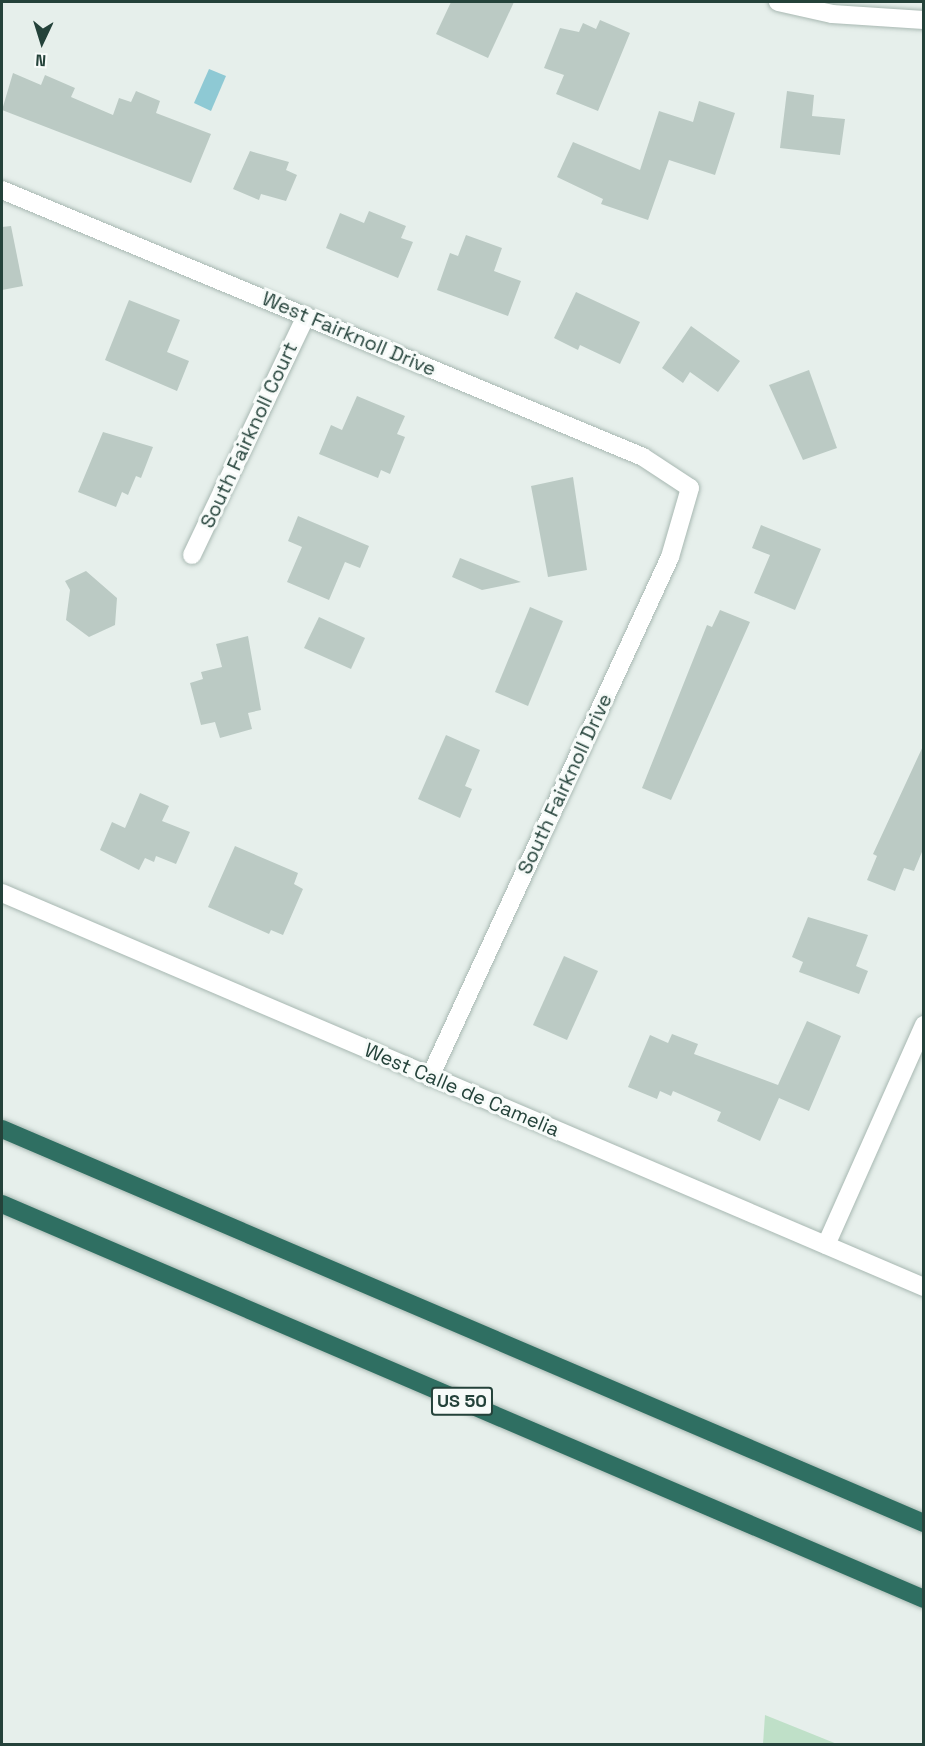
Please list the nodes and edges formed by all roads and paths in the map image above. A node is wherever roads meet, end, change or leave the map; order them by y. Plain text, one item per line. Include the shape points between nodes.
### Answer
1 (778, 2) edge
2 (924, 20) edge
3 (2, 190) edge
4 (306, 316) junction
5 (690, 488) joint
6 (192, 555) dead end
7 (2, 894) edge
8 (924, 1025) edge
9 (430, 1077) junction
10 (2, 1129) edge
11 (2, 1204) edge
12 (826, 1245) junction
13 (924, 1287) edge
14 (924, 1523) edge
15 (924, 1599) edge

1 - 2 street via 832,14
3 - 4 street, West Fairknoll Drive
4 - 5 street, West Fairknoll Drive via 643,457
4 - 6 street, South Fairknoll Court
5 - 9 street, South Fairknoll Drive via 670,557
7 - 9 street, West Calle de Camelia
8 - 12 street
9 - 12 street, West Calle de Camelia
10 - 14 highway
11 - 15 highway, US 50
12 - 13 street, West Calle de Camelia

